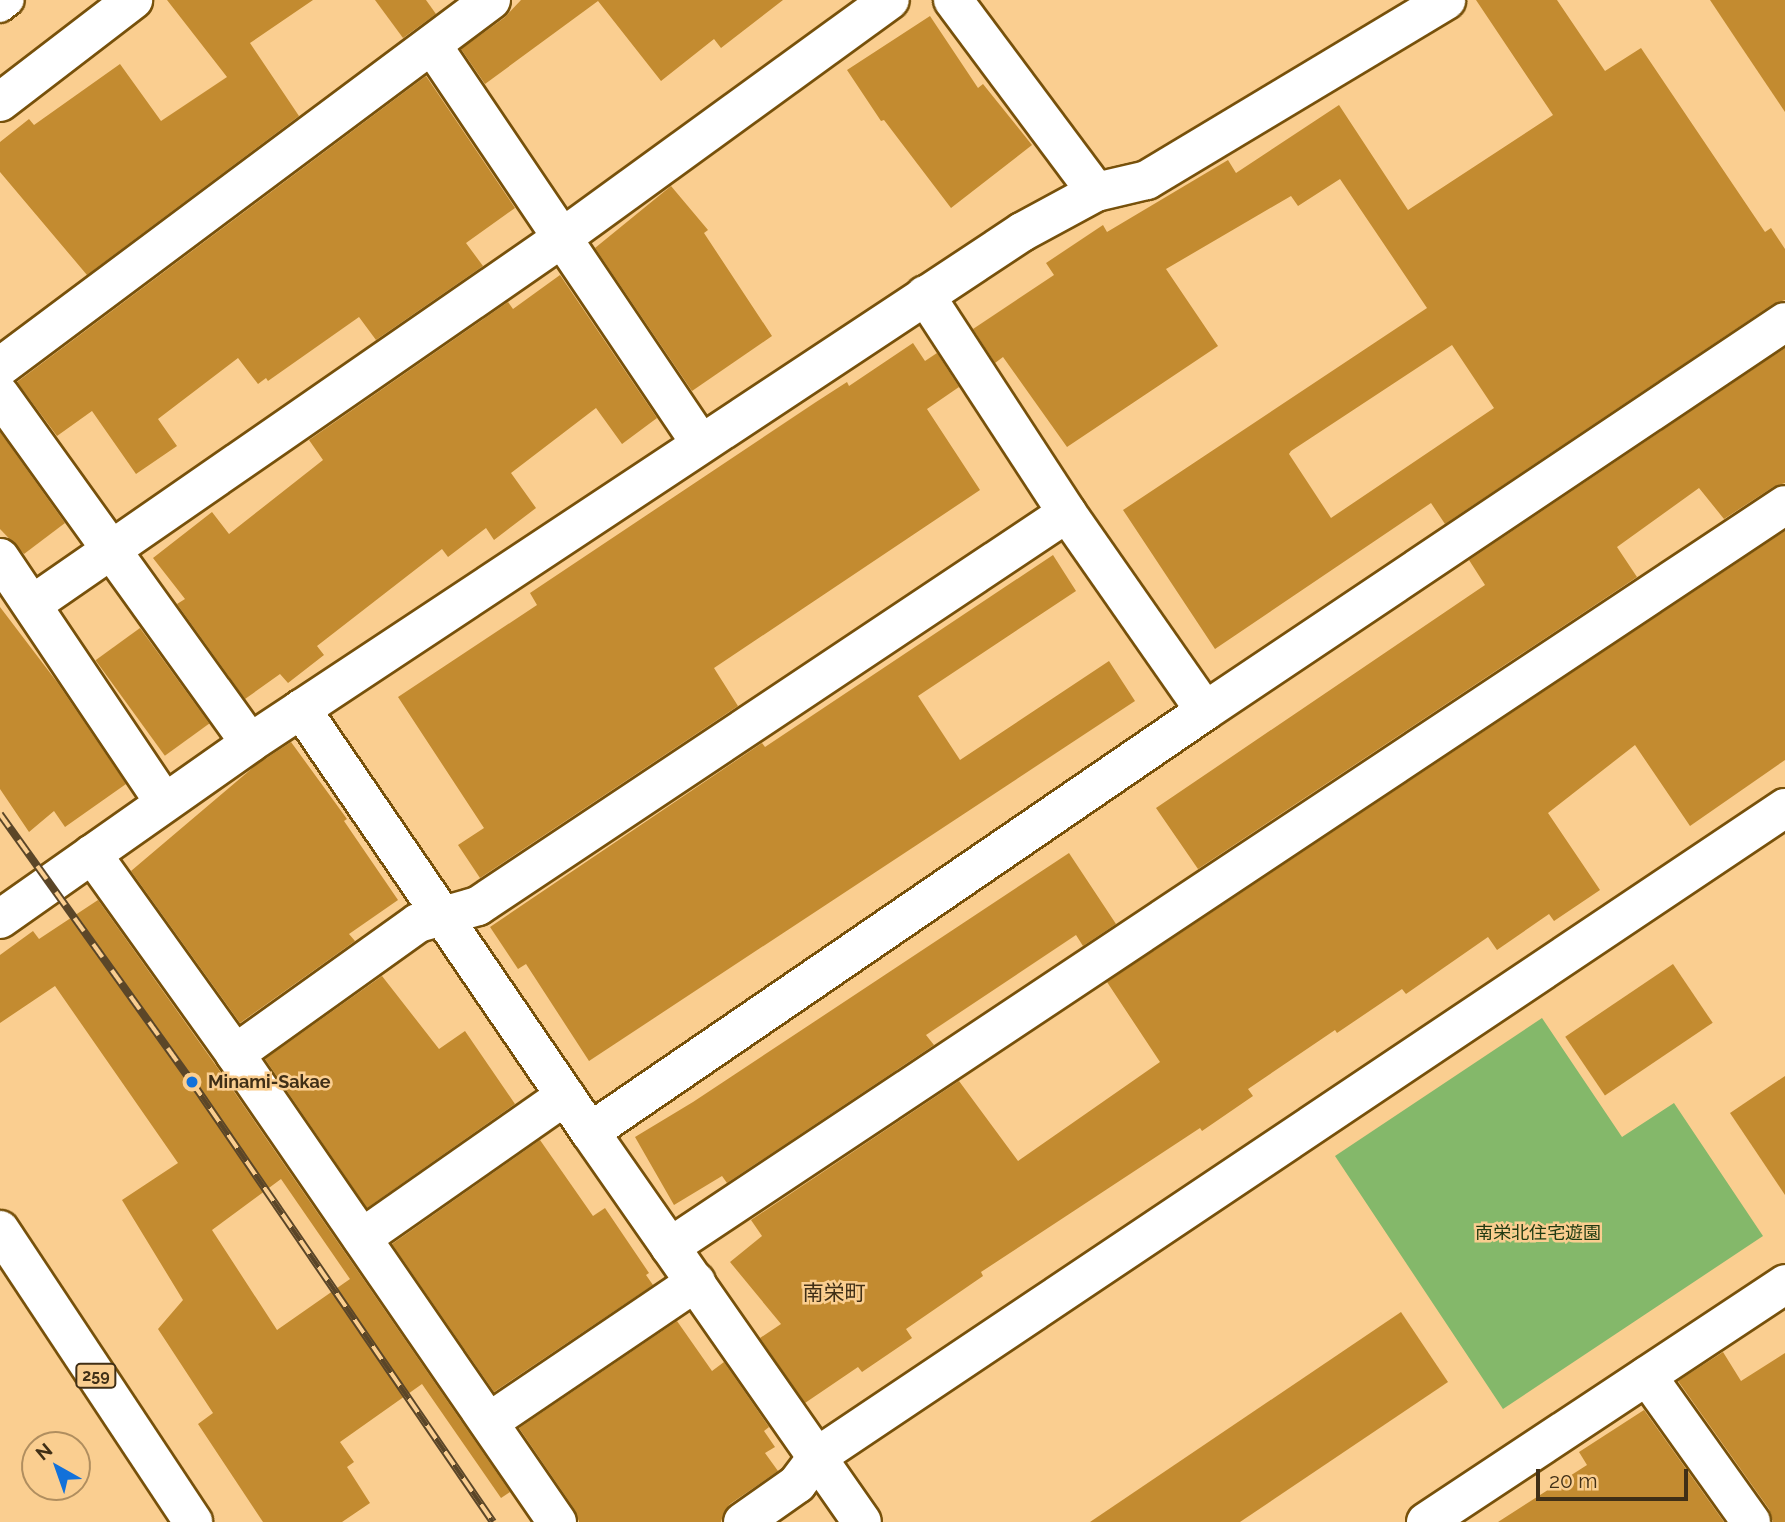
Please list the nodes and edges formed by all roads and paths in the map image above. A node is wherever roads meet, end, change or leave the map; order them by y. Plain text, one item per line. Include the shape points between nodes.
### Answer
1 (9, 0) edge
2 (133, 0) edge
3 (491, 0) edge
4 (890, 0) edge
5 (953, 0) edge
6 (1446, 0) edge
7 (0, 7) edge
8 (432, 45) junction
9 (0, 102) edge
10 (1096, 192) junction
11 (562, 238) junction
12 (925, 295) junction
13 (1785, 322) edge
14 (0, 367) edge
15 (0, 396) edge
16 (701, 444) junction
17 (1785, 505) edge
18 (1067, 513) junction
19 (111, 550) junction
20 (0, 558) edge
21 (33, 604) junction
22 (301, 709) junction
23 (1205, 711) junction
24 (250, 743) junction
25 (164, 802) junction
26 (1785, 808) edge
27 (92, 854) junction
28 (443, 915) junction
29 (0, 919) edge
30 (235, 1054) junction
31 (565, 1096) junction
32 (590, 1132) junction
33 (0, 1230) edge
34 (362, 1238) junction
35 (670, 1247) junction
36 (696, 1282) junction
37 (1785, 1284) edge
38 (1647, 1376) junction
39 (489, 1422) junction
40 (818, 1456) junction
41 (193, 1522) edge
42 (557, 1522) edge
43 (743, 1522) edge
44 (863, 1522) edge
45 (1426, 1522) edge
46 (1751, 1522) edge

1 - 7 lane
2 - 9 main road
3 - 8 main road
4 - 11 main road
5 - 10 main road
6 - 10 main road via 1146,180
8 - 11 main road
8 - 14 main road
10 - 12 main road via 1022,232
11 - 16 main road
11 - 19 main road
12 - 16 main road
12 - 18 main road
13 - 23 main road
15 - 19 main road
16 - 22 main road
17 - 35 main road
18 - 23 main road
18 - 28 main road via 478,906
19 - 21 main road
19 - 24 main road
20 - 21 main road
21 - 25 main road
22 - 24 main road
22 - 28 main road
23 - 32 main road
24 - 25 main road
25 - 27 main road
26 - 40 main road
27 - 29 main road
27 - 30 main road
28 - 30 main road via 418,923
28 - 31 main road
30 - 34 main road
31 - 32 main road
31 - 34 main road
32 - 35 main road
33 - 41 main road, 259
34 - 39 main road
35 - 36 main road
36 - 39 main road
36 - 40 main road
37 - 38 main road
38 - 45 main road
38 - 46 main road
39 - 42 main road
40 - 43 main road via 797,1485
40 - 44 main road

